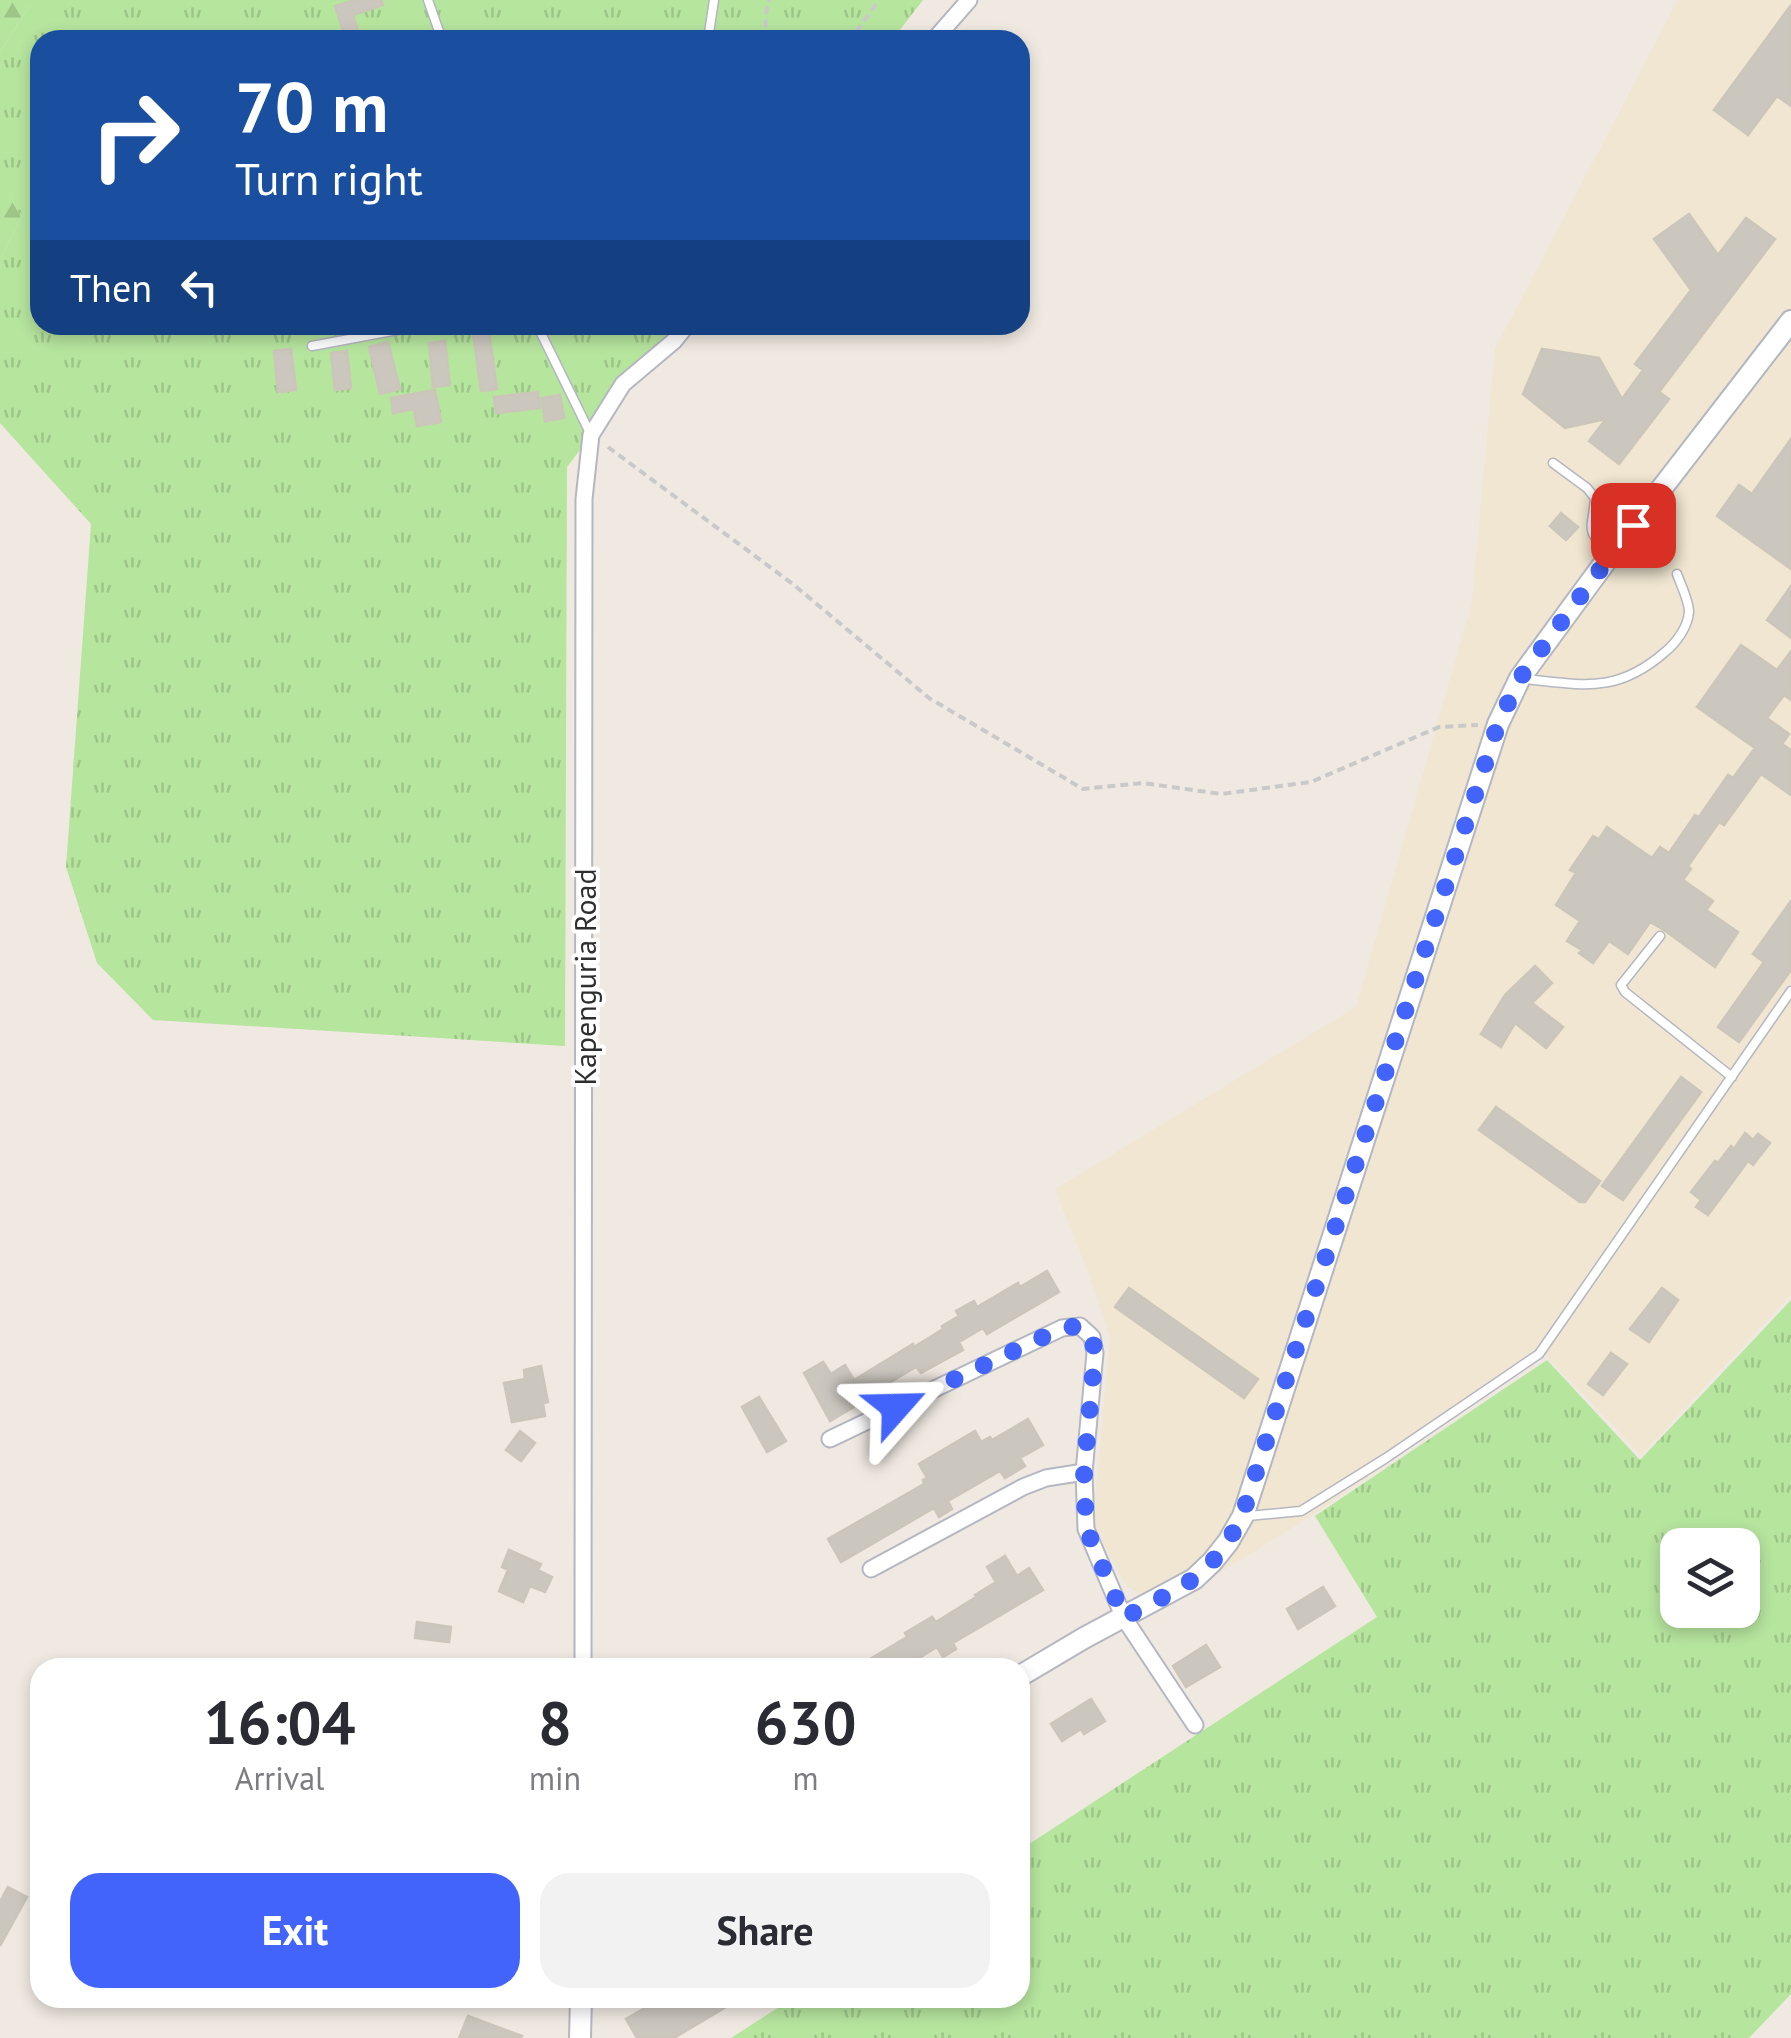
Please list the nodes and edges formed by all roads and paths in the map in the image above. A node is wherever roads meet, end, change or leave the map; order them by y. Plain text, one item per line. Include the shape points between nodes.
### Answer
1 (428, 0) edge
2 (714, 0) edge
3 (770, 0) edge
4 (879, 0) edge
5 (969, 0) edge
6 (438, 30) edge
7 (710, 30) edge
8 (766, 30) edge
9 (857, 30) edge
10 (943, 30) edge
11 (1791, 320) edge
12 (371, 335) edge
13 (542, 335) edge
14 (670, 335) edge
15 (312, 346) dead end
16 (591, 434) junction
17 (1554, 464) dead end
18 (1610, 554) junction
19 (1677, 574) dead end
20 (1520, 678) junction
21 (1498, 724) junction
22 (1660, 936) dead end
23 (1791, 991) edge
24 (1732, 1076) junction
25 (830, 1439) dead end
26 (1084, 1472) junction
27 (1242, 1516) junction
28 (871, 1569) dead end
29 (1124, 1618) junction
30 (584, 1658) edge
31 (1030, 1670) edge
32 (1196, 1725) dead end
33 (581, 2008) edge
34 (580, 2038) edge

1 - 6 lane
2 - 7 lane
3 - 8 path
4 - 9 path
5 - 10 street
11 - 18 street
12 - 15 lane
13 - 16 lane
14 - 16 street, Kapenguria Road via 624,384
16 - 21 path via 794,585 929,698 1082,790 1143,783 1222,794 1310,782 1439,726
16 - 30 street, Kapenguria Road via 584,499
17 - 18 lane via 1588,488 1594,539
18 - 20 street
19 - 20 lane via 1689,612 1677,641 1649,666 1615,683
20 - 21 street
21 - 27 street
22 - 24 lane via 1621,984 1625,992
23 - 24 lane
24 - 27 lane via 1539,1354 1302,1511
25 - 26 street via 1062,1328 1080,1326 1092,1337 1095,1353
26 - 28 street via 1023,1487
26 - 29 street via 1086,1528
27 - 29 street via 1194,1579
29 - 31 street
29 - 32 street
33 - 34 street

